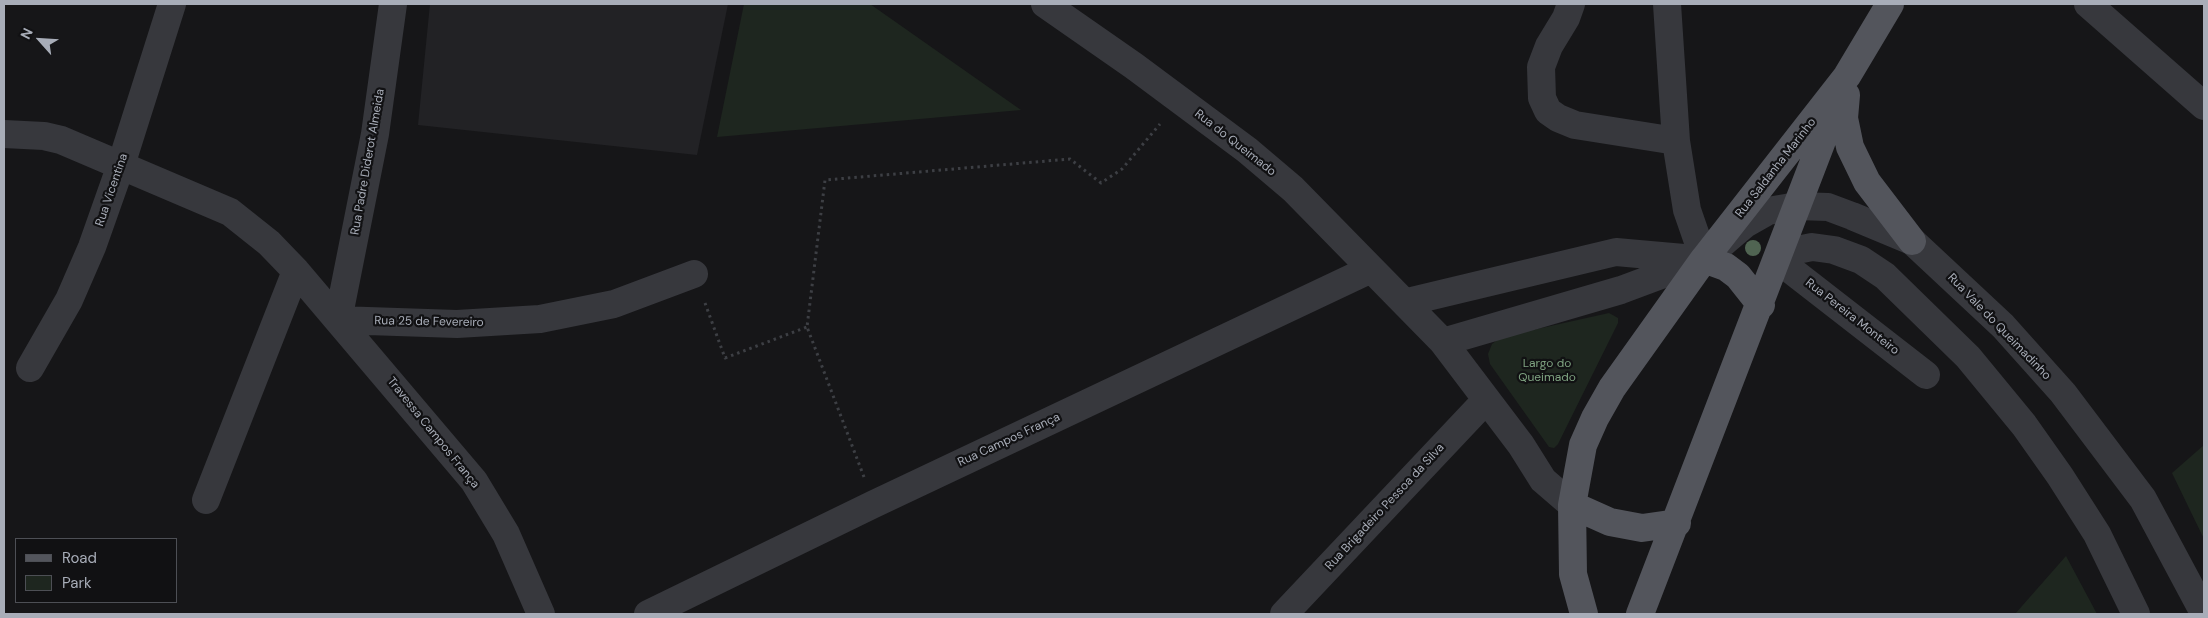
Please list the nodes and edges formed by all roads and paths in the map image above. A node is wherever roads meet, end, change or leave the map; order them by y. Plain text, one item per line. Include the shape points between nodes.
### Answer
1 (172, 4) edge
2 (393, 4) edge
3 (1045, 4) edge
4 (1571, 4) edge
5 (1667, 4) edge
6 (1890, 4) edge
7 (2088, 4) edge
8 (1847, 76) junction
9 (1179, 100) junction
10 (2204, 106) edge
11 (4, 134) edge
12 (1676, 141) junction
13 (121, 165) junction
14 (1797, 206) junction
15 (1912, 241) junction
16 (1704, 259) junction
17 (1778, 260) junction
18 (1371, 269) junction
19 (296, 270) junction
20 (694, 274) joint
21 (1407, 302) junction
22 (1761, 306) junction
23 (338, 320) junction
24 (807, 327) junction
25 (1444, 342) junction
26 (30, 368) dead end
27 (1926, 375) dead end
28 (1486, 400) junction
29 (206, 500) dead end
30 (874, 504) junction
31 (1572, 505) junction
32 (1677, 523) junction
33 (2204, 613) edge
34 (541, 614) edge
35 (648, 614) edge
36 (1284, 614) edge
37 (1584, 614) edge
38 (1640, 614) edge
39 (2136, 614) edge

1 - 13 street, Rua Vicentina
2 - 23 street, Rua Padre Diderot Almeida via 375,134
3 - 9 street, Rua do Queimado
4 - 12 street via 1541,67 1542,98 1548,111 1576,125
5 - 12 street
6 - 8 main road, Rua Saldanha Marinho
7 - 10 street
8 - 14 main road, Rua Saldanha Marinho
8 - 15 main road via 1844,118 1850,147 1867,182
8 - 16 main road, Rua Saldanha Marinho
9 - 18 street, Rua do Queimado via 1293,189
9 - 24 path via 1122,169 1101,183 1070,158 825,180
11 - 13 street, Travessa Campos França via 61,140
12 - 16 street via 1687,210
13 - 19 street, Travessa Campos França via 230,212
13 - 26 street, Rua Vicentina via 69,300
14 - 15 street, Rua Vale do Queimadinho via 1828,207
14 - 16 street, Rua Vale do Queimadinho via 1768,211 1745,224
14 - 17 main road, Rua Saldanha Marinho
15 - 33 street, Rua Vale do Queimadinho via 2003,326 2106,447 2143,499
16 - 21 street via 1616,252
16 - 22 main road via 1738,276
16 - 25 street via 1621,290
16 - 31 main road via 1594,418 1583,445
17 - 22 main road
17 - 27 street, Rua Pereira Monteiro
17 - 39 street via 1797,250 1812,247 1834,250 1861,260 1885,276 1968,357 2024,425 2060,476 2097,534
18 - 21 street, Rua do Queimado
18 - 30 street, Rua Campos França
19 - 23 street, Travessa Campos França
19 - 29 street
20 - 23 street, Rua 25 de Fevereiro via 614,304 540,320 457,324
20 - 24 path via 725,358
21 - 25 street
22 - 32 main road
23 - 34 street, Travessa Campos França via 474,481 506,534
24 - 30 path
25 - 28 street
28 - 31 street via 1543,480
28 - 36 street, Rua Brigadeiro Pessoa da Silva
30 - 35 street, Rua Campos França
31 - 32 main road via 1610,522 1642,528
31 - 37 main road via 1573,574
32 - 38 main road

